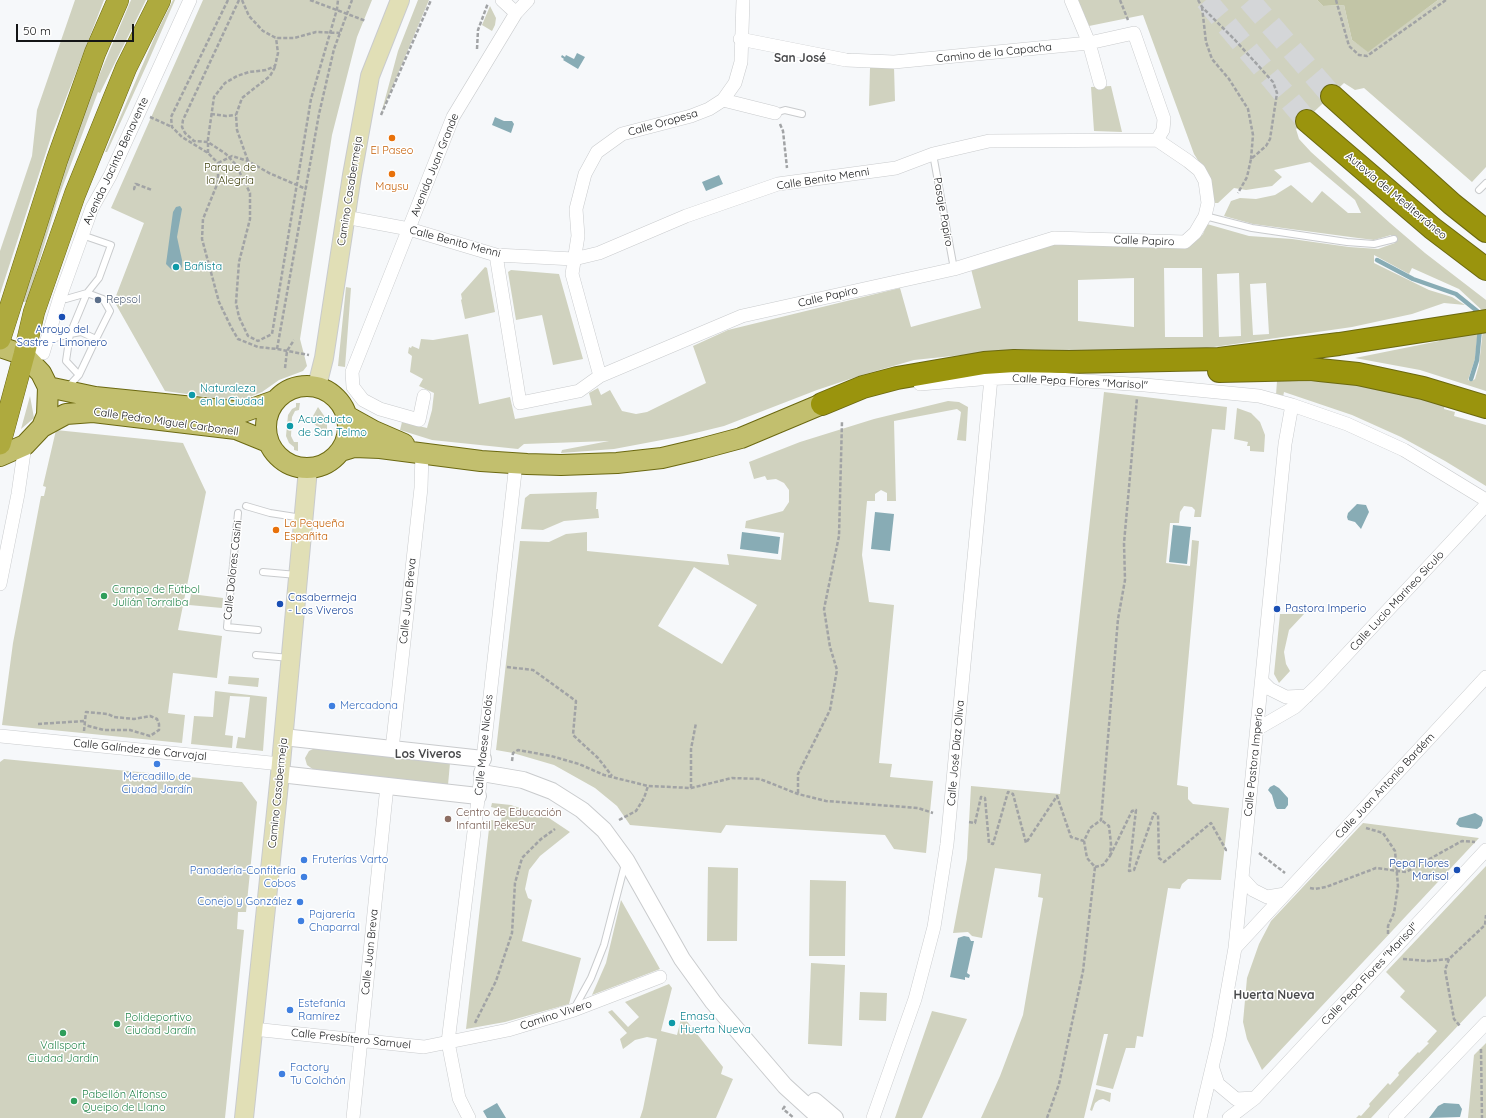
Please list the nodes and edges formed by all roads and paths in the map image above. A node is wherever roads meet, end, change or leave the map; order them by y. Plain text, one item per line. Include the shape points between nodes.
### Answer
1 (118, 0) edge
2 (160, 0) edge
3 (190, 0) edge
4 (228, 0) edge
5 (240, 0) edge
6 (310, 0) edge
7 (338, 0) edge
8 (352, 0) edge
9 (400, 0) edge
10 (431, 0) edge
11 (502, 0) edge
12 (528, 0) edge
13 (743, 0) edge
14 (1071, 0) edge
15 (1120, 0) edge
16 (1198, 0) edge
17 (1336, 0) edge
18 (1446, 0) edge
19 (488, 3) dead end
20 (1202, 7) junction
21 (337, 9) junction
22 (347, 13) junction
23 (516, 13) junction
24 (366, 20) dead end
25 (329, 32) junction
26 (340, 32) junction
27 (1134, 33) junction
28 (276, 38) junction
29 (740, 39) junction
30 (1089, 43) junction
31 (477, 53) dead end
32 (275, 66) junction
33 (1100, 83) dead end
34 (1332, 96) tunnel mouth
35 (723, 100) junction
36 (775, 113) joint
37 (210, 114) junction
38 (802, 114) dead end
39 (236, 115) junction
40 (148, 116) dead end
41 (380, 118) dead end
42 (1307, 121) tunnel mouth
43 (172, 127) junction
44 (783, 133) dead end
45 (1157, 140) junction
46 (208, 142) junction
47 (208, 153) junction
48 (933, 154) junction
49 (229, 157) junction
50 (1251, 159) junction
51 (248, 161) junction
52 (218, 163) junction
53 (787, 169) dead end
54 (1486, 183) edge
55 (296, 185) junction
56 (133, 189) dead end
57 (306, 189) junction
58 (152, 190) dead end
59 (1479, 190) dead end
60 (1238, 193) dead end
61 (1205, 216) junction
62 (345, 217) junction
63 (409, 229) junction
64 (1486, 231) edge
65 (82, 235) junction
66 (1394, 239) dead end
67 (496, 255) junction
68 (574, 259) junction
69 (954, 269) junction
70 (1486, 269) edge
71 (87, 293) junction
72 (60, 297) junction
73 (1486, 321) edge
74 (70, 334) junction
75 (0, 339) edge
76 (96, 339) junction
77 (294, 340) dead end
78 (46, 341) junction
79 (0, 347) edge
80 (277, 349) junction
81 (287, 351) junction
82 (24, 355) junction
83 (311, 356) dead end
84 (285, 368) dead end
85 (988, 371) junction
86 (79, 375) junction
87 (600, 376) junction
88 (317, 386) junction
89 (56, 389) junction
90 (1138, 392) dead end
91 (424, 396) dead end
92 (274, 401) junction
93 (822, 404) joint
94 (1292, 405) junction
95 (1486, 407) edge
96 (347, 416) junction
97 (842, 421) dead end
98 (42, 427) junction
99 (268, 442) junction
100 (0, 444) edge
101 (25, 445) junction
102 (341, 451) junction
103 (422, 452) junction
104 (0, 456) edge
105 (516, 463) junction
106 (308, 468) junction
107 (1486, 500) edge
108 (1486, 505) edge
109 (246, 506) dead end
110 (238, 513) dead end
111 (303, 518) junction
112 (264, 572) dead end
113 (299, 576) junction
114 (0, 584) edge
115 (258, 630) dead end
116 (256, 655) dead end
117 (291, 658) junction
118 (503, 667) dead end
119 (1486, 678) edge
120 (1262, 681) junction
121 (1307, 696) junction
122 (85, 721) junction
123 (696, 723) dead end
124 (32, 725) dead end
125 (85, 725) junction
126 (1257, 729) junction
127 (84, 731) dead end
128 (0, 736) edge
129 (283, 737) junction
130 (392, 750) junction
131 (512, 761) dead end
132 (482, 766) junction
133 (281, 769) junction
134 (612, 777) junction
135 (387, 786) junction
136 (648, 786) junction
137 (691, 788) junction
138 (798, 794) junction
139 (478, 796) junction
140 (933, 813) dead end
141 (619, 820) dead end
142 (1101, 820) junction
143 (968, 822) dead end
144 (1360, 827) dead end
145 (555, 829) dead end
146 (1084, 841) junction
147 (1481, 847) edge
148 (1228, 850) dead end
149 (1255, 852) dead end
150 (1110, 856) junction
151 (626, 860) junction
152 (1095, 867) junction
153 (1398, 871) junction
154 (1288, 875) dead end
155 (1242, 878) junction
156 (1304, 886) dead end
157 (1285, 894) junction
158 (1486, 915) edge
159 (1486, 925) edge
160 (1388, 938) dead end
161 (1235, 948) junction
162 (1398, 959) dead end
163 (1449, 959) junction
164 (660, 977) dead end
165 (574, 1010) junction
166 (1486, 1023) edge
167 (1460, 1026) dead end
168 (253, 1029) junction
169 (742, 1036) junction
170 (468, 1038) junction
171 (361, 1040) junction
172 (448, 1042) junction
173 (1480, 1047) dead end
174 (1213, 1069) junction
175 (1255, 1098) junction
176 (785, 1106) dead end
177 (244, 1118) edge
178 (353, 1118) edge
179 (469, 1118) edge
180 (794, 1118) edge
181 (820, 1118) edge
182 (835, 1118) edge
183 (873, 1118) edge
184 (1047, 1118) edge
185 (1200, 1118) edge
186 (1229, 1118) edge
187 (1395, 1118) edge
188 (1482, 1118) edge

1 - 75 highway via 95,53 57,160
2 - 82 highway, Avenida Jacinto Benavente via 126,68 75,194 34,312
3 - 65 street, Avenida Jacinto Benavente via 110,176 92,208
4 - 43 path via 171,117
5 - 28 path via 249,16 263,31
5 - 46 path via 183,120 182,128 189,137 194,141
6 - 21 path
7 - 21 path
8 - 22 path
9 - 62 main road, Camino Casabermeja via 370,76
10 - 41 path
11 - 23 street
12 - 23 street, Avenida Juan Grande
13 - 29 street, Calle Oropesa
14 - 30 street
15 - 27 path
16 - 20 path
17 - 18 path via 1349,46 1359,55 1367,56
19 - 31 path via 478,30
20 - 50 path via 1206,42 1212,59 1229,79 1248,109 1253,135
20 - 50 path via 1236,40 1273,82 1277,93 1270,139
21 - 22 path
21 - 25 path
22 - 24 path
22 - 26 path
23 - 63 street, Avenida Juan Grande via 453,117
25 - 26 path
25 - 28 path via 316,32 294,38
25 - 55 path via 311,99
26 - 57 path via 319,114
27 - 30 street, Camino de la Capacha
27 - 45 street via 1164,119 1163,130
28 - 32 path via 278,53
29 - 30 street, Camino de la Capacha via 846,60 894,62
29 - 35 street, Calle Oropesa via 741,62 735,84
30 - 33 street
32 - 37 path via 249,72 225,83 214,97
32 - 39 path via 270,76 242,98
34 - 64 highway via 1452,204
35 - 36 street
35 - 68 street, Calle Oropesa via 691,116 622,134 597,152 585,174 576,209 578,236
36 - 38 lane via 785,110
37 - 39 path
37 - 46 path
39 - 51 path via 237,130
40 - 43 path
42 - 70 highway, Autovía del Mediterráneo via 1432,228
43 - 47 path via 182,137
44 - 53 path
45 - 48 street, Calle Benito Menni via 989,141
45 - 61 street via 1199,170 1205,181 1208,203
46 - 47 path
46 - 49 path
47 - 52 path
48 - 68 street, Calle Benito Menni via 896,168 778,184 686,216 599,253
48 - 69 lane, Pasaje Papiro
49 - 51 path
49 - 52 path
49 - 55 path via 250,193 250,219 239,262 236,303 243,327 254,340 258,341 272,334
50 - 60 path via 1247,176
51 - 55 path
52 - 80 path via 218,182 203,218 202,239 219,302 238,339 258,347
54 - 59 lane
55 - 57 path
56 - 58 path via 136,183
57 - 80 path
61 - 66 lane via 1252,228 1347,242 1374,244
61 - 69 street, Calle Papiro via 1195,234 1184,242 1054,238
62 - 63 street, Calle Benito Menni
62 - 88 main road, Camino Casabermeja via 324,358
63 - 67 street, Calle Benito Menni
63 - 91 street, Avenida Juan Grande via 352,372 353,387 363,400 380,409 419,420
65 - 71 lane via 111,245 99,278
65 - 72 street, Avenida Jacinto Benavente
67 - 68 street, Calle Benito Menni
67 - 87 street, Calle Papiro via 520,403 579,391
68 - 87 street via 572,274
69 - 87 street, Calle Papiro via 742,316
71 - 72 lane via 66,299
71 - 74 lane
71 - 76 lane via 103,299 110,311
72 - 78 street, Avenida Jacinto Benavente
73 - 85 highway via 1339,344 1219,359 1014,361
74 - 76 lane via 81,332
74 - 78 lane
74 - 86 lane via 66,361
76 - 86 lane
77 - 81 path
78 - 82 street, Avenida Jacinto Benavente via 43,353
79 - 82 main road, Avenida Jacinto Benavente
80 - 81 path
81 - 83 path
81 - 84 path
82 - 89 main road, Avenida Jacinto Benavente
82 - 100 highway, Avenida Jacinto Benavente
85 - 93 highway via 897,378 863,387
85 - 94 street, Calle Pepa Flores "Marisol" via 1028,377 1259,396
85 - 95 highway via 1310,369 1358,374 1423,388
85 - 183 street, Calle José Díaz Oliva via 947,844 934,927 915,999
86 - 89 lane
88 - 92 main road via 297,386 284,392
88 - 96 main road via 338,399
89 - 92 main road, Calle Pedro Miguel Carbonell via 95,397 243,412
89 - 98 main road
90 - 142 path via 1124,543 1125,580 1118,619
92 - 99 main road via 267,414
93 - 105 main road via 740,438 662,458 561,465
94 - 107 street, Calle Pepa Flores "Marisol" via 1347,424 1404,450
94 - 120 street, Calle Pastora Imperio via 1284,444
96 - 102 main road via 349,430
96 - 103 main road
97 - 138 path via 839,536 824,609 830,647 837,670 830,710 798,774
98 - 99 main road, Calle Pedro Miguel Carbonell via 66,414 93,412 236,429
98 - 101 main road
99 - 106 main road via 276,454 291,466
101 - 104 main road
101 - 114 street
102 - 103 main road via 354,447
102 - 106 main road via 319,467
103 - 105 main road via 481,461
103 - 130 street, Calle Juan Breva via 421,488
105 - 132 street, Calle Maese Nicolás
106 - 111 main road, Camino Casabermeja
108 - 121 street, Calle Lucio Marineo Siculo
109 - 111 lane
110 - 115 lane, Calle Dolores Casini via 227,627
111 - 113 main road, Camino Casabermeja
112 - 113 lane
113 - 117 main road, Camino Casabermeja
116 - 117 lane
117 - 129 main road, Camino Casabermeja
118 - 134 path via 534,670 576,701 573,735 598,758
119 - 157 street, Calle Juan Antonio Bardém
120 - 121 street via 1270,689 1286,697
120 - 126 street, Calle Pastora Imperio
121 - 126 street, Calle Lucio Marineo Siculo via 1295,707
122 - 124 path
122 - 125 path
122 - 125 path via 86,712 134,719 150,716 157,719 159,730 150,736 130,730 104,730
123 - 137 path via 691,750
125 - 127 path
126 - 155 street, Calle Pastora Imperio
128 - 133 street, Calle Galíndez de Carvajal
129 - 130 street
129 - 133 main road, Camino Casabermeja
130 - 132 street
131 - 134 path via 513,753 518,750 558,758
132 - 139 street, Calle Maese Nicolás
132 - 151 street via 552,791 582,810 604,830
133 - 135 street, Calle Galíndez de Carvajal
133 - 168 main road, Camino Casabermeja
134 - 136 path
135 - 139 street, Calle Galíndez de Carvajal
135 - 171 street, Calle Juan Breva
136 - 137 path
136 - 141 path via 636,811
137 - 138 path via 732,778 760,778
138 - 140 path via 826,802 918,808
139 - 172 street, Calle Maese Nicolás
142 - 146 path via 1090,828
142 - 150 path via 1108,826
143 - 146 path via 975,823 981,797 985,798 990,843 993,844 1008,792 1013,794 1026,844 1057,796 1071,837
144 - 153 path via 1383,833 1395,851
145 - 170 path via 522,858 515,883 512,933 496,981
146 - 152 path via 1087,858
147 - 153 path via 1462,841 1406,872
147 - 175 street, Calle Pepa Flores "Marisol"
148 - 150 path via 1211,823 1164,862 1159,858 1158,814 1154,813 1134,870 1129,871 1136,810 1132,811
149 - 154 path via 1258,851
150 - 152 path via 1103,865
151 - 165 lane via 604,945 591,978
151 - 169 street via 682,959
152 - 184 path via 1083,971 1059,1084
153 - 156 path via 1376,868 1314,890
153 - 160 path via 1394,913 1388,926
155 - 157 street via 1253,890 1267,897
155 - 161 street, Calle Pastora Imperio
157 - 161 street, Calle Juan Antonio Bardém
158 - 159 path
159 - 163 path
161 - 174 street, Calle Pastora Imperio
162 - 163 path
163 - 167 path via 1445,970 1454,1020
164 - 165 street, Camino Vivero
165 - 170 street, Camino Vivero via 508,1030
166 - 187 street
168 - 171 street, Calle Presbítero Samuel
168 - 177 main road, Camino Casabermeja
169 - 181 street via 784,1086
169 - 182 street
170 - 172 street, Camino Vivero
171 - 172 street, Calle Presbítero Samuel via 424,1047
171 - 178 street, Calle Juan Breva
172 - 179 street, Calle Maese Nicolás via 458,1098
173 - 188 path
174 - 175 street via 1218,1084 1236,1099
174 - 185 street, Calle Pastora Imperio
175 - 186 street, Calle Pepa Flores "Marisol"
176 - 180 path via 783,1109

